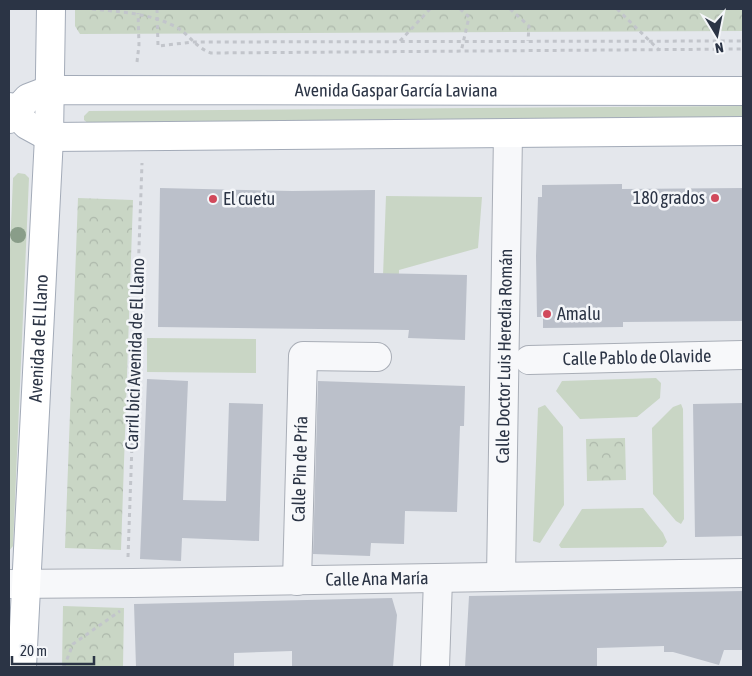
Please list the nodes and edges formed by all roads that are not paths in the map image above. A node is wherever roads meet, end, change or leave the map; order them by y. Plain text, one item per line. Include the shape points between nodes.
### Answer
1 (51, 9) edge
2 (49, 90) junction
3 (743, 90) edge
4 (10, 113) edge
5 (743, 131) edge
6 (508, 134) junction
7 (49, 137) junction
8 (743, 355) edge
9 (377, 357) dead end
10 (528, 360) dead end
11 (743, 573) edge
12 (501, 577) junction
13 (438, 579) junction
14 (297, 581) junction
15 (17, 584) edge
16 (22, 667) edge
17 (435, 667) edge

1 - 2 main road, Avenida de El Llano
2 - 3 main road, Avenida Gaspar García Laviana
2 - 4 main road via 28,98
2 - 7 main road, Avenida de El Llano
4 - 7 main road
5 - 6 main road
6 - 7 main road
6 - 12 street, Calle Doctor Luis Heredia Román
7 - 15 main road, Avenida de El Llano
8 - 10 street, Calle Pablo de Olavide
9 - 14 street, Calle Pin de Pría via 302,356
11 - 12 street, Calle Ana María
12 - 13 street, Calle Ana María
13 - 14 street, Calle Ana María
13 - 17 street
14 - 15 street, Calle Ana María
15 - 16 main road, Avenida de El Llano

